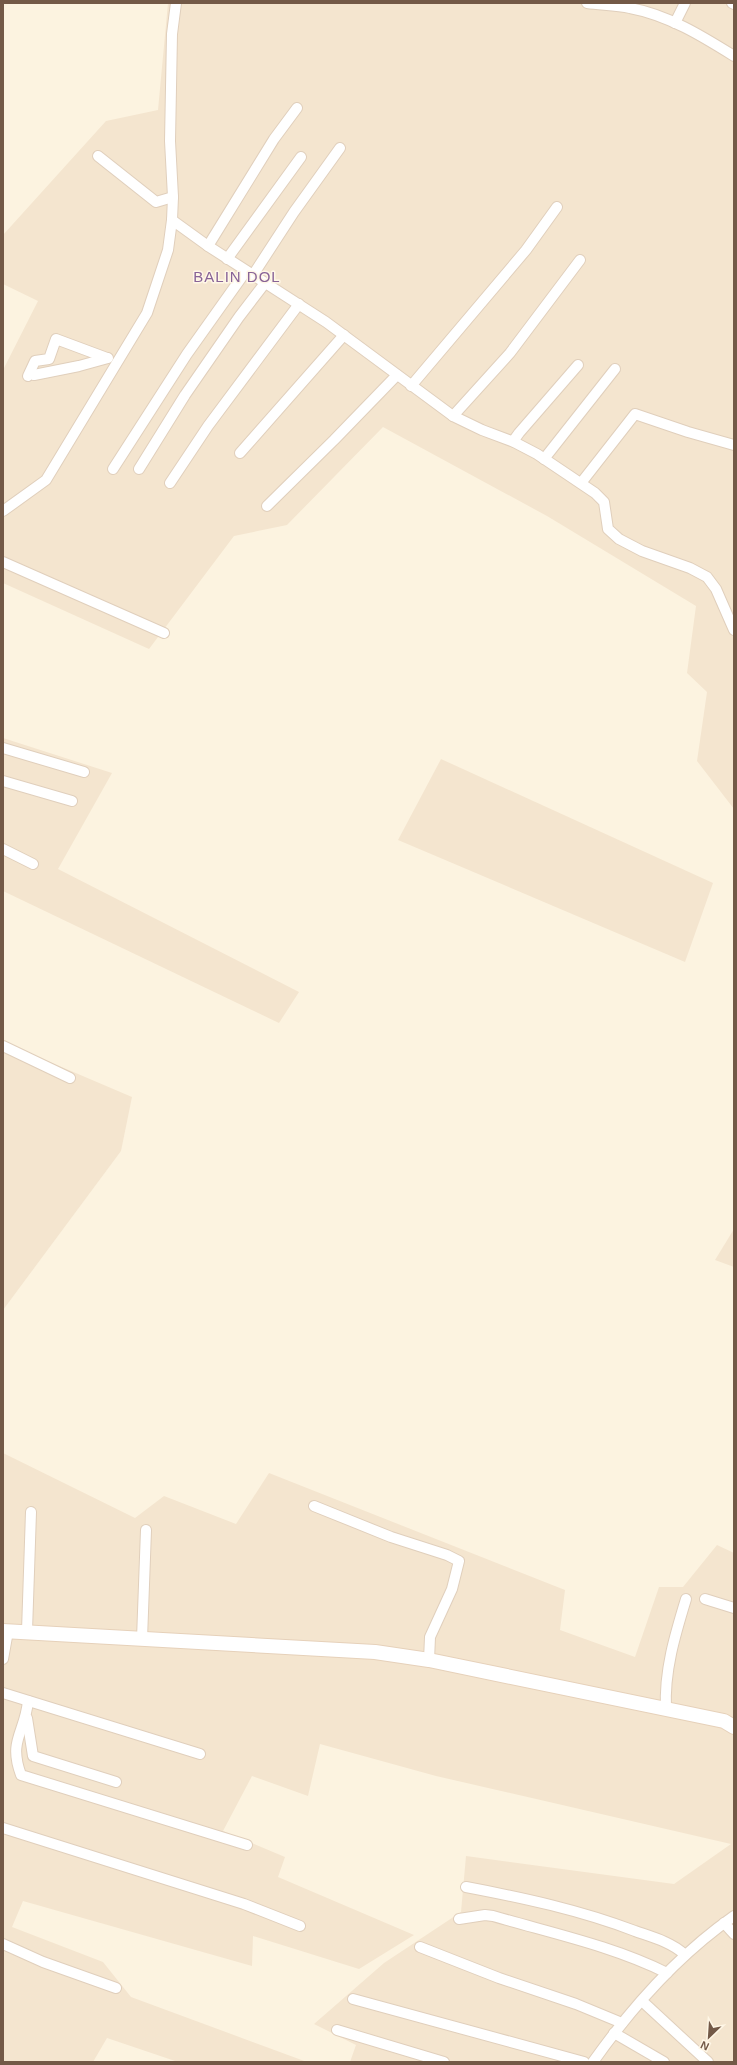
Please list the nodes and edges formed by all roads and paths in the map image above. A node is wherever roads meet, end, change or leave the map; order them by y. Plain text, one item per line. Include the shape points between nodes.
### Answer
1 (176, 3) edge
2 (587, 3) edge
3 (685, 3) edge
4 (675, 23) junction
5 (734, 56) edge
6 (298, 108) dead end
7 (340, 148) dead end
8 (98, 156) dead end
9 (301, 157) dead end
10 (173, 197) junction
11 (557, 207) dead end
12 (172, 220) junction
13 (208, 246) junction
14 (227, 259) junction
15 (580, 260) dead end
16 (250, 273) junction
17 (265, 283) junction
18 (299, 304) junction
19 (344, 335) junction
20 (127, 348) junction
21 (107, 358) junction
22 (578, 365) dead end
23 (615, 369) dead end
24 (397, 375) junction
25 (411, 386) junction
26 (453, 416) junction
27 (514, 442) junction
28 (734, 445) edge
29 (240, 453) dead end
30 (544, 458) junction
31 (113, 469) dead end
32 (138, 469) dead end
33 (170, 483) dead end
34 (581, 483) junction
35 (267, 506) dead end
36 (3, 511) edge
37 (3, 562) edge
38 (734, 630) edge
39 (164, 633) dead end
40 (3, 748) edge
41 (84, 772) dead end
42 (3, 781) edge
43 (72, 802) dead end
44 (3, 849) edge
45 (32, 864) dead end
46 (3, 1046) edge
47 (70, 1078) dead end
48 (314, 1506) dead end
49 (31, 1512) dead end
50 (146, 1530) dead end
51 (686, 1599) dead end
52 (705, 1599) dead end
53 (734, 1608) edge
54 (6, 1631) edge
55 (27, 1631) junction
56 (142, 1639) junction
57 (3, 1659) edge
58 (429, 1660) junction
59 (3, 1693) edge
60 (28, 1701) junction
61 (666, 1709) junction
62 (27, 1718) junction
63 (731, 1723) edge
64 (200, 1754) dead end
65 (116, 1782) dead end
66 (3, 1828) edge
67 (247, 1845) dead end
68 (466, 1887) dead end
69 (734, 1916) edge
70 (458, 1919) dead end
71 (724, 1923) junction
72 (300, 1926) dead end
73 (734, 1934) edge
74 (3, 1944) edge
75 (420, 1947) dead end
76 (684, 1954) junction
77 (667, 1973) junction
78 (116, 1988) dead end
79 (353, 2000) dead end
80 (642, 2001) junction
81 (622, 2023) junction
82 (337, 2030) dead end
83 (614, 2033) junction
84 (444, 2062) edge
85 (584, 2062) edge
86 (593, 2062) edge
87 (664, 2062) edge
88 (708, 2062) edge

1 - 10 street via 172,34 170,133
2 - 4 street via 630,7
3 - 4 street
4 - 5 street
6 - 13 street via 274,140
7 - 16 street
8 - 10 street via 152,200 156,202
9 - 14 street
10 - 12 street
11 - 25 street via 526,250
12 - 13 street
12 - 20 street via 168,250 147,313
13 - 14 street
14 - 16 street
15 - 26 street via 510,353
16 - 17 street
16 - 31 street via 187,354
17 - 18 street
17 - 32 street via 185,395
18 - 19 street
18 - 33 street via 208,426
19 - 24 street
19 - 29 street
20 - 21 street via 116,357
20 - 36 street via 46,480
21 - 21 street via 79,366 31,375 35,361 49,359 56,339
22 - 27 street
23 - 30 street
24 - 25 street
24 - 35 street
25 - 26 street
26 - 27 street
27 - 30 street
28 - 34 street via 635,414
30 - 34 street
34 - 38 street via 604,502 608,529 619,539 707,577 716,589
37 - 39 street
40 - 41 street
42 - 43 street
44 - 45 street
46 - 47 street
48 - 58 street via 459,1561 452,1589 430,1637
49 - 55 street
50 - 56 street
51 - 61 street via 674,1638 666,1680
52 - 53 street
54 - 55 main road
54 - 57 street
55 - 56 main road
56 - 58 main road via 375,1652
58 - 61 main road
59 - 60 street
60 - 62 street
60 - 64 street
61 - 63 main road
62 - 65 street via 33,1756
62 - 67 street via 16,1742 15,1753 21,1775
66 - 72 street via 244,1904
68 - 76 street via 552,1904 603,1919 662,1941
69 - 71 street
70 - 77 street via 493,1916 607,1949
71 - 73 street
71 - 76 street
74 - 78 street via 43,1962
75 - 81 street
76 - 77 street
77 - 80 street
79 - 85 street
80 - 81 street
80 - 88 street
81 - 83 street
82 - 84 street
83 - 86 street
83 - 87 street

